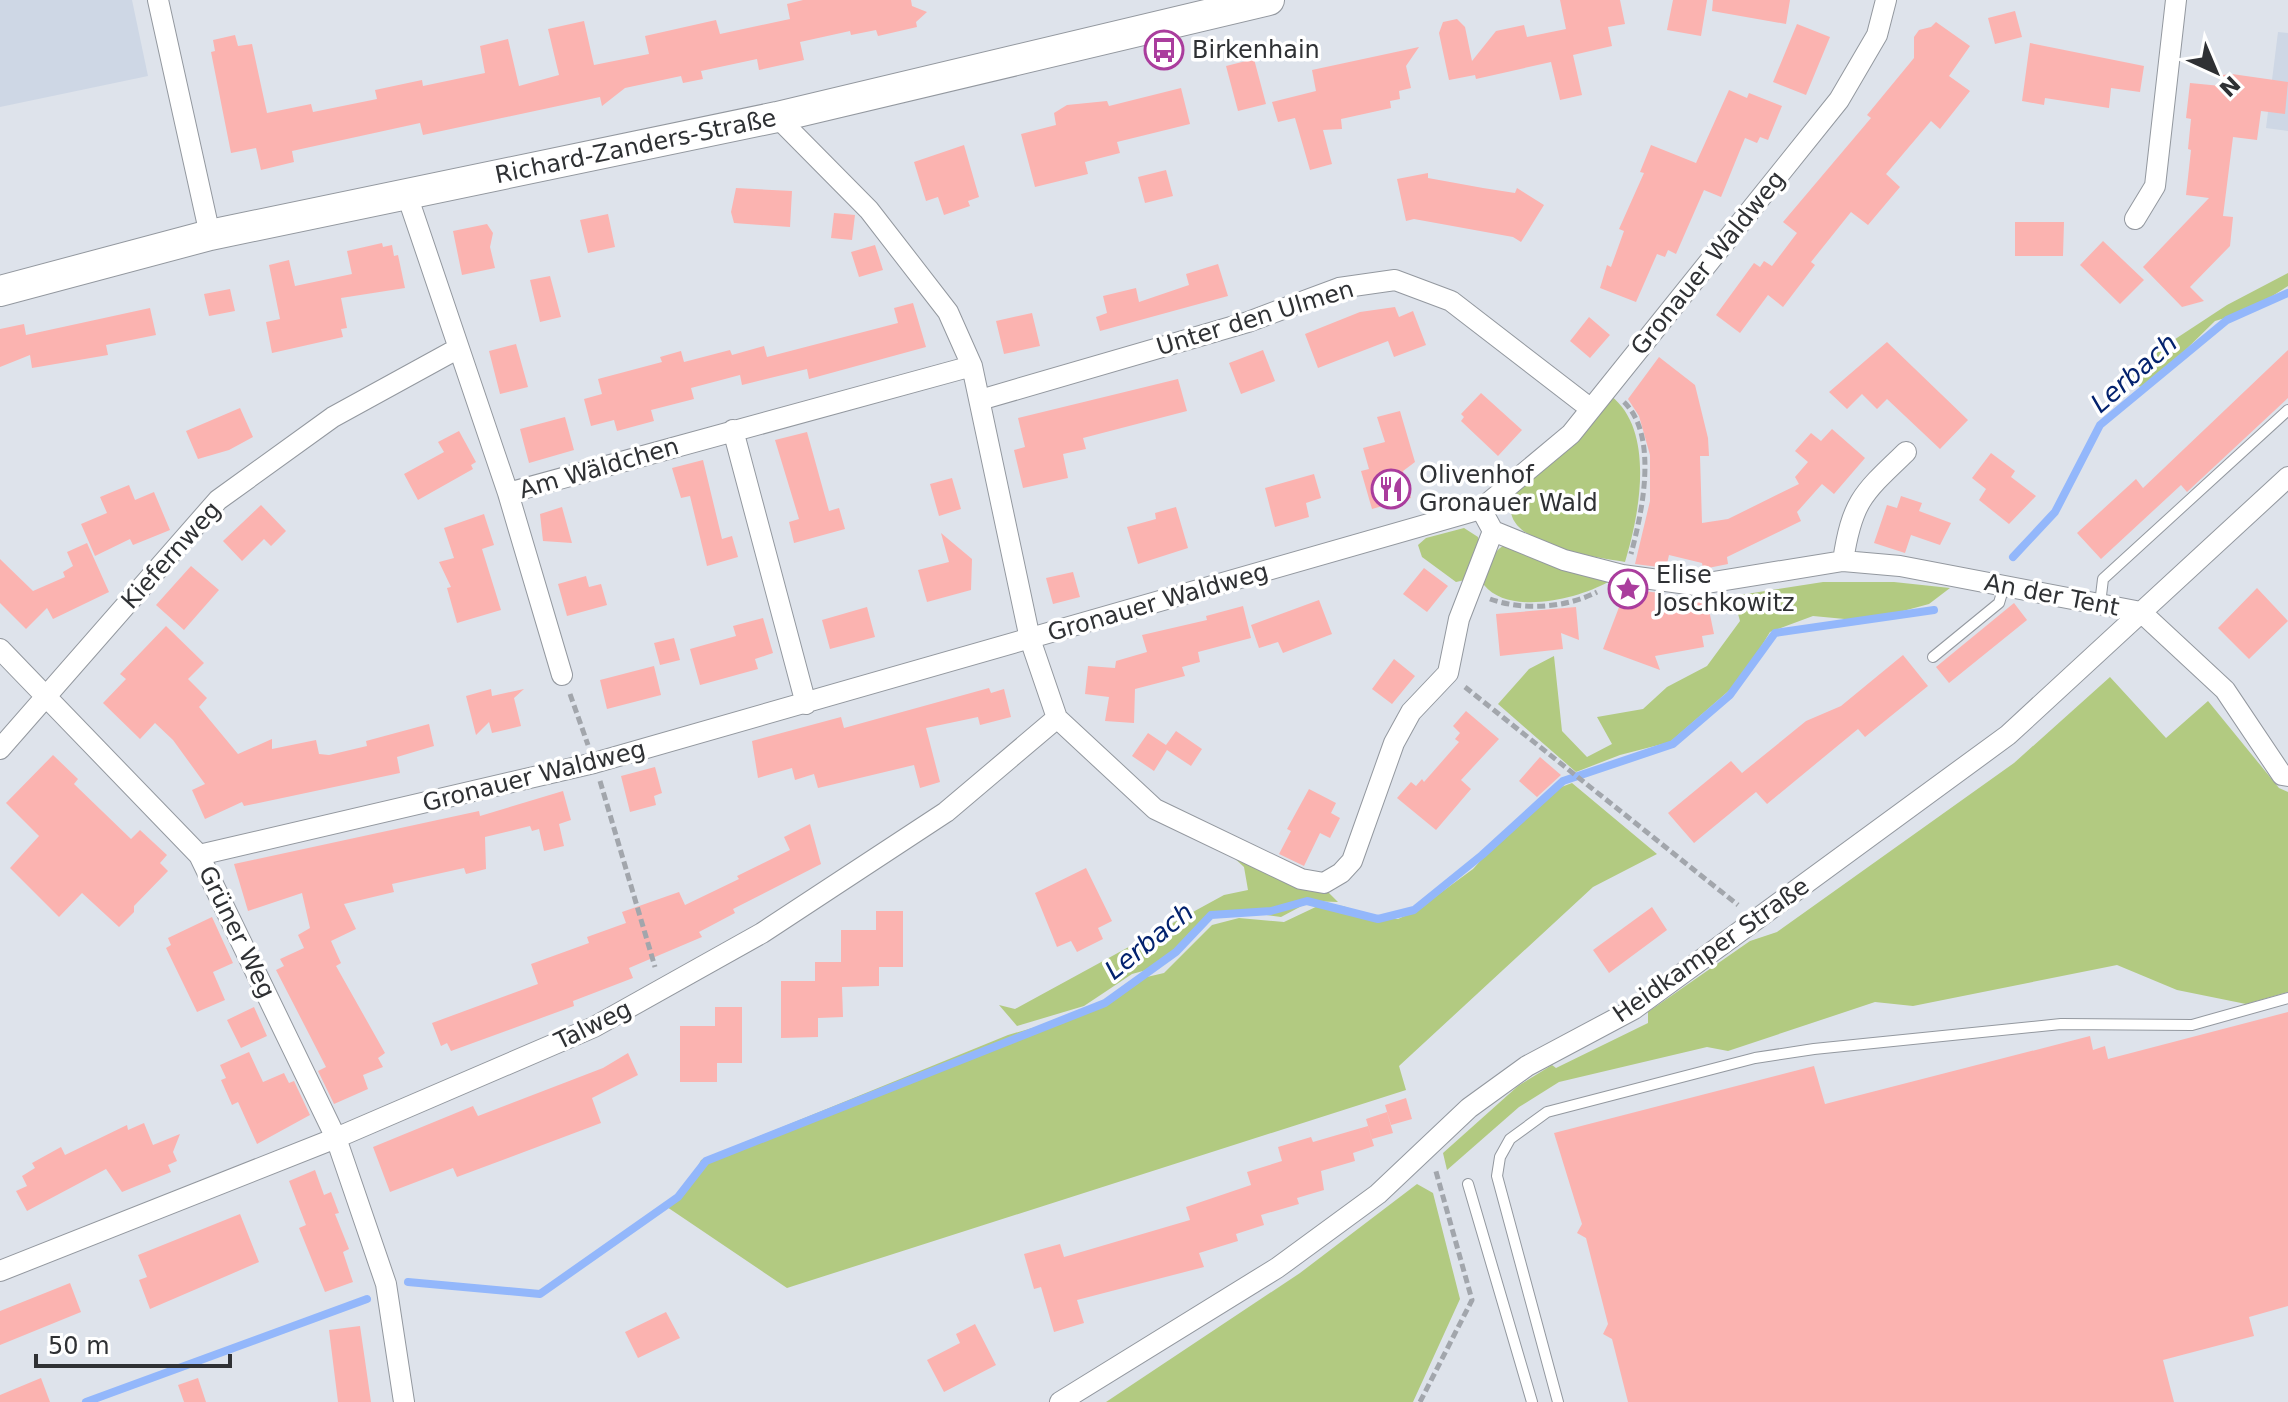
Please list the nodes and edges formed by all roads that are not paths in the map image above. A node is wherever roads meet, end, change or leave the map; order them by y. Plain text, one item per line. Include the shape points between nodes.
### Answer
1 (158, 0) edge
2 (1268, 0) edge
3 (1886, 0) edge
4 (2176, 0) edge
5 (777, 117) junction
6 (406, 192) junction
7 (2135, 219) dead end
8 (210, 235) junction
9 (0, 291) edge
10 (457, 349) junction
11 (972, 366) junction
12 (980, 400) junction
13 (1591, 409) junction
14 (2288, 410) edge
15 (733, 430) junction
16 (1906, 452) dead end
17 (2288, 477) edge
18 (508, 493) junction
19 (1481, 509) junction
20 (1493, 531) junction
21 (1843, 561) junction
22 (2004, 586) junction
23 (2100, 604) junction
24 (2141, 612) junction
25 (1030, 639) junction
26 (0, 649) edge
27 (1933, 657) dead end
28 (562, 675) road end
29 (46, 695) junction
30 (806, 704) junction
31 (1057, 718) junction
32 (0, 749) edge
33 (2285, 775) edge
34 (199, 855) junction
35 (2288, 998) edge
36 (336, 1138) junction
37 (1468, 1184) dead end
38 (0, 1271) edge
39 (404, 1402) edge
40 (1060, 1402) edge
41 (1532, 1402) edge
42 (1558, 1402) edge

1 - 8 street
2 - 5 street, Richard-Zanders-Straße
3 - 13 street, Gronauer Waldweg via 1877,35 1839,100
4 - 7 street via 2155,186
5 - 6 street, Richard-Zanders-Straße
5 - 11 street via 869,210 908,258 948,312
6 - 8 street, Richard-Zanders-Straße
6 - 10 street
8 - 9 street, Richard-Zanders-Straße
10 - 18 street
10 - 29 street, Kiefernweg via 333,417 218,500
11 - 12 street
11 - 15 street, Am Wäldchen
12 - 13 street, Unter den Ulmen via 1248,322 1339,288 1395,280 1451,301
12 - 25 street
13 - 19 street, Gronauer Waldweg via 1571,434
14 - 23 lane via 2103,579
15 - 18 street, Am Wäldchen
15 - 30 street
16 - 21 street via 1869,488 1850,517
17 - 24 street, Heidkamper Straße
18 - 28 street, Am Wäldchen
19 - 20 street
19 - 25 street, Gronauer Waldweg
20 - 21 street, An der Tent via 1564,560 1695,585
20 - 31 street via 1459,619 1448,673 1411,712 1394,743 1352,861 1324,883 1301,879 1155,809
21 - 22 street, An der Tent
22 - 23 street, An der Tent
22 - 27 lane via 1999,603
23 - 24 street, An der Tent
24 - 33 street, An der Tent via 2225,690
24 - 40 street, Heidkamper Straße via 2008,735 1758,920 1634,1009 1527,1066 1469,1108 1378,1194 1277,1268
25 - 30 street, Gronauer Waldweg
25 - 31 street
26 - 29 street, Grüner Weg
29 - 32 street, Kiefernweg
29 - 34 street, Grüner Weg
30 - 34 street, Gronauer Waldweg via 594,763
31 - 36 street, Talweg via 946,812 663,991 594,1027
34 - 36 street, Grüner Weg
35 - 42 lane via 2192,1025 2061,1024 1755,1058 1547,1112 1510,1139 1497,1176
36 - 38 street, Talweg
36 - 39 street, Grüner Weg via 386,1284
37 - 41 lane

